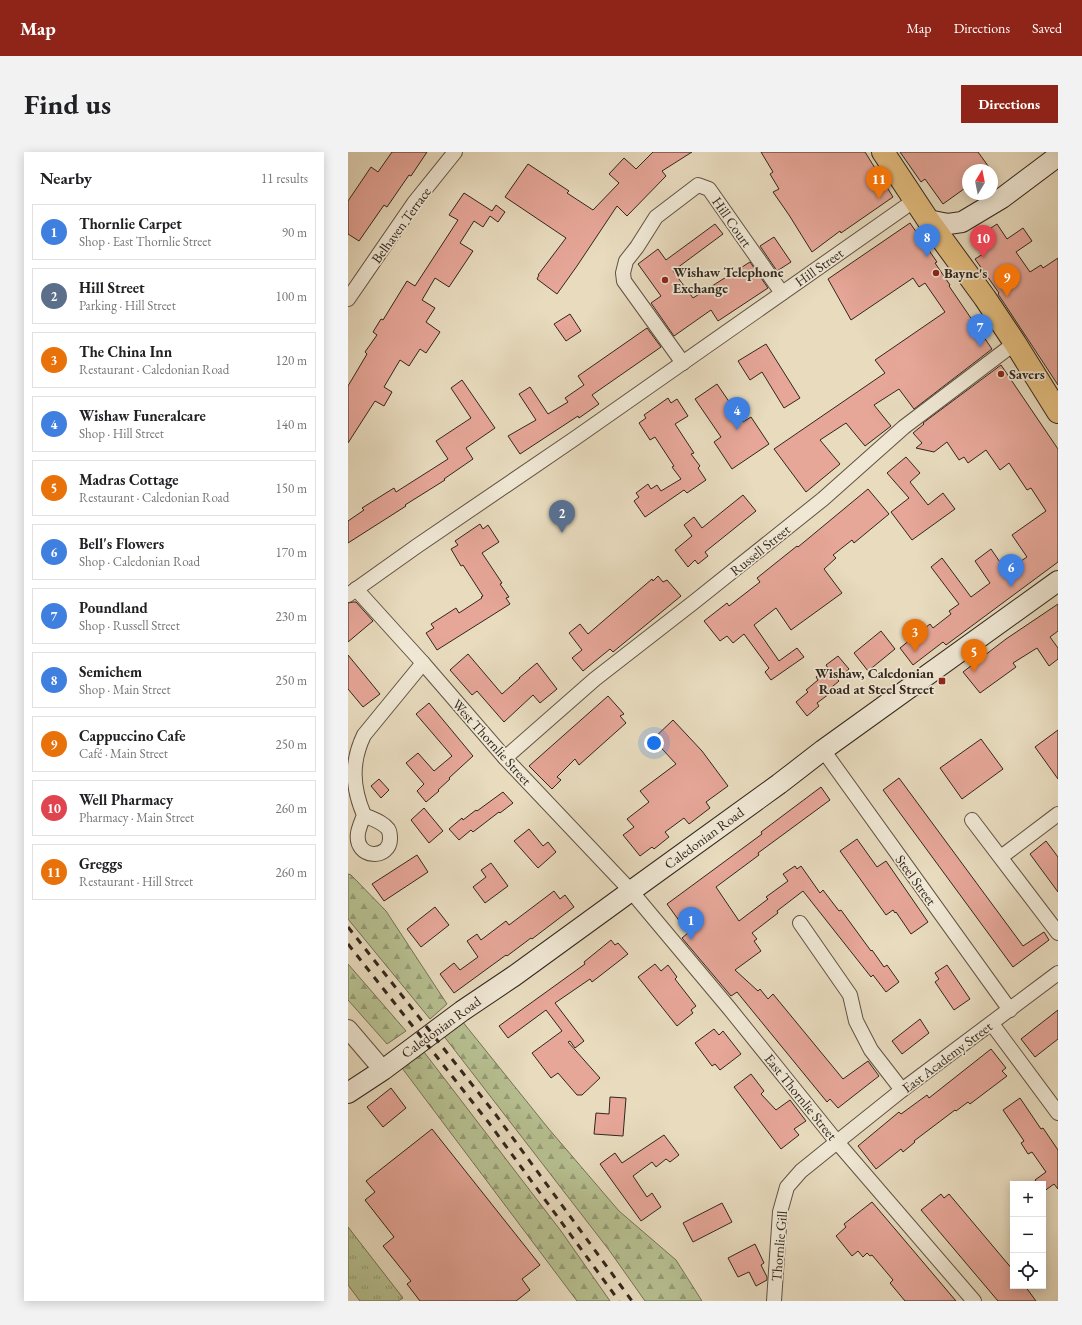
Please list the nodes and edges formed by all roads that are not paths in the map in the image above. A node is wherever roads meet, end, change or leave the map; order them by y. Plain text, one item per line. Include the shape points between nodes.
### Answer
1 (456, 152) edge
2 (883, 152) edge
3 (1054, 160) edge
4 (914, 200) junction
5 (928, 220) junction
6 (782, 293) junction
7 (348, 299) edge
8 (1016, 343) junction
9 (683, 363) junction
10 (1058, 412) edge
11 (1058, 581) edge
12 (352, 592) edge
13 (423, 663) junction
14 (823, 750) junction
15 (505, 758) junction
16 (1058, 814) edge
17 (364, 815) dead end
18 (972, 820) dead end
19 (1001, 857) junction
20 (631, 891) junction
21 (800, 923) dead end
22 (1058, 933) edge
23 (1058, 973) edge
24 (1010, 1010) junction
25 (992, 1024) junction
26 (348, 1029) edge
27 (383, 1070) junction
28 (902, 1090) junction
29 (348, 1093) edge
30 (1058, 1113) edge
31 (837, 1142) junction
32 (774, 1301) edge
33 (974, 1301) edge

1 - 7 street, Belhaven Terrace via 414,203
2 - 4 main road
3 - 5 main road via 1002,198 962,222 948,224
4 - 5 main road
4 - 6 street, Hill Street
5 - 8 main road
6 - 9 street, Hill Street
6 - 9 street, Hill Court via 710,189 698,185 656,218 626,261 623,273 624,281
8 - 10 main road
8 - 15 street, Russell Street via 904,427 817,503 595,679
9 - 12 street, Hill Street
11 - 14 main road, Caledonian Road
12 - 13 street, West Thornlie Street
13 - 15 street, West Thornlie Street
13 - 17 street via 364,735 358,749 354,766
14 - 20 main road, Caledonian Road
14 - 24 street, Steel Street
15 - 20 street, West Thornlie Street
16 - 19 street
18 - 19 street
19 - 22 street
20 - 27 main road, Caledonian Road
20 - 31 street, East Thornlie Street
21 - 28 street via 850,995 856,1021 871,1050
23 - 24 street, East Academy Street
24 - 25 street, East Academy Street
25 - 28 street, East Academy Street
25 - 30 street
26 - 27 street
27 - 29 main road, Caledonian Road
28 - 31 street, East Academy Street
31 - 32 street, Thornlie Gill via 801,1171 787,1187 780,1212
31 - 33 street, East Thornlie Street

